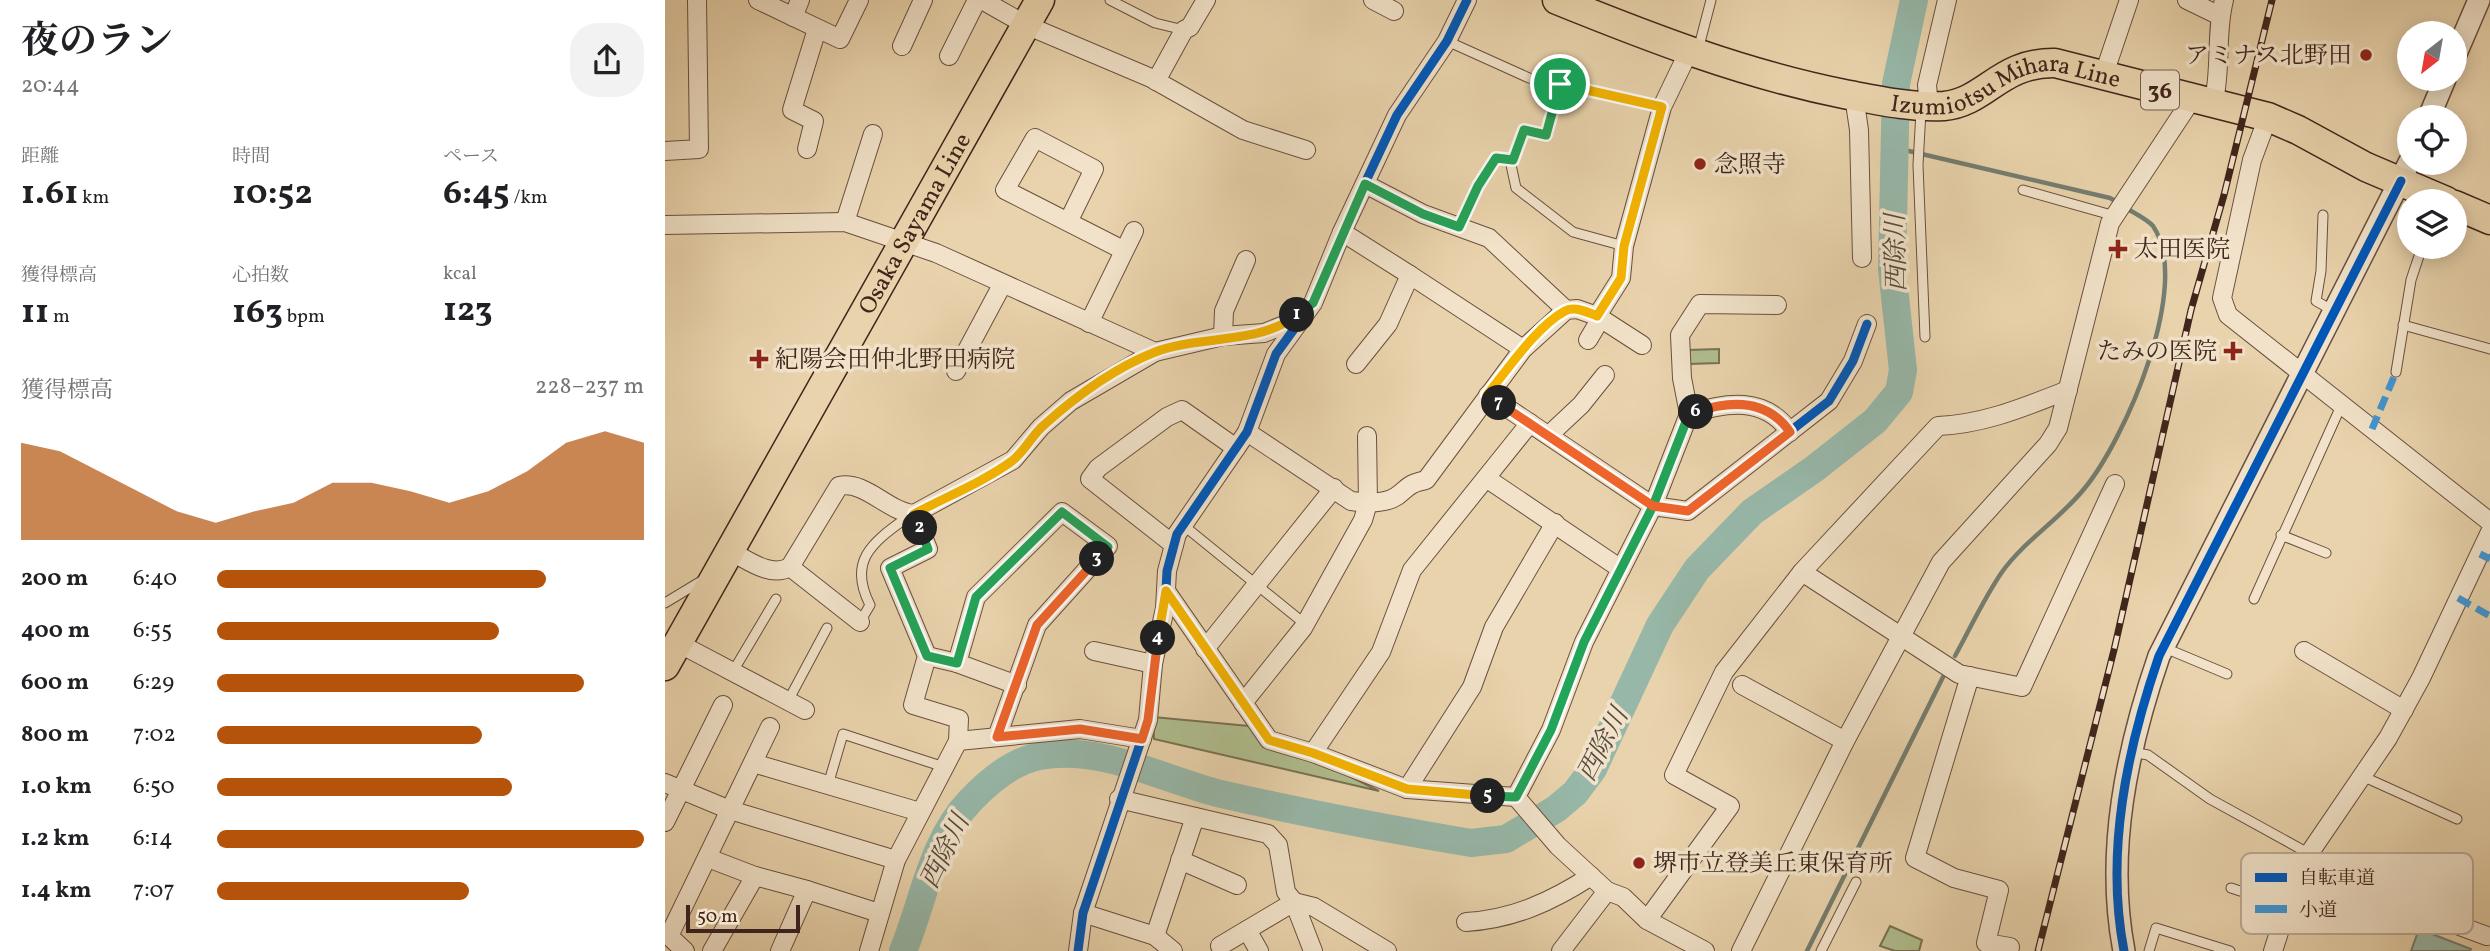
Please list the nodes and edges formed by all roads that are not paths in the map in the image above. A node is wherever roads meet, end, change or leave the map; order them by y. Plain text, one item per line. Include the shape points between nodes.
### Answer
1 (697, 0) edge
2 (758, 0) edge
3 (859, 0) edge
4 (923, 0) edge
5 (980, 0) edge
6 (1040, 0) edge
7 (1110, 0) edge
8 (1206, 0) edge
9 (1373, 0) edge
10 (1467, 0) edge
11 (1557, 0) edge
12 (1711, 0) edge
13 (1947, 0) edge
14 (2129, 0) edge
15 (2187, 0) edge
16 (2479, 0) edge
17 (796, 8) edge
18 (2222, 8) edge
19 (1394, 11) dead end
20 (1026, 25) junction
21 (2467, 28) edge
22 (817, 29) junction
23 (1184, 30) junction
24 (1447, 41) junction
25 (901, 46) dead end
26 (1692, 54) junction
27 (950, 56) dead end
28 (2103, 74) junction
29 (1156, 81) junction
30 (1560, 84) junction
31 (1859, 97) junction
32 (2202, 102) junction
33 (1922, 106) junction
34 (1662, 107) junction
35 (2268, 117) junction
36 (873, 134) dead end
37 (807, 149) dead end
38 (1306, 150) dead end
39 (665, 151) edge
40 (1513, 160) junction
41 (2397, 168) edge
42 (2403, 175) edge
43 (2410, 175) edge
44 (1365, 184) junction
45 (2428, 189) edge
46 (2023, 190) dead end
47 (2467, 210) edge
48 (2323, 215) dead end
49 (2115, 216) junction
50 (2490, 220) edge
51 (845, 222) junction
52 (1068, 222) junction
53 (665, 225) edge
54 (1459, 227) junction
55 (1134, 231) dead end
56 (1342, 232) junction
57 (904, 241) junction
58 (1624, 246) junction
59 (1123, 250) junction
60 (1862, 258) dead end
61 (2418, 259) edge
62 (1246, 260) dead end
63 (1410, 275) junction
64 (1002, 285) junction
65 (1313, 303) junction
66 (1777, 305) dead end
67 (1566, 310) junction
68 (2334, 311) junction
69 (1599, 317) junction
70 (1089, 323) junction
71 (1867, 324) dead end
72 (2403, 326) junction
73 (1264, 332) junction
74 (1223, 337) junction
75 (1925, 337) dead end
76 (1588, 340) dead end
77 (1642, 345) dead end
78 (1523, 349) junction
79 (2490, 349) edge
80 (1155, 352) junction
81 (1276, 354) junction
82 (1356, 365) dead end
83 (955, 371) dead end
84 (2396, 372) dead end
85 (2300, 374) junction
86 (1605, 375) dead end
87 (2068, 390) junction
88 (1487, 395) junction
89 (2341, 406) junction
90 (1689, 414) junction
91 (1530, 423) junction
92 (1247, 432) junction
93 (1790, 432) junction
94 (1549, 435) junction
95 (1367, 436) dead end
96 (1236, 448) junction
97 (1486, 478) junction
98 (2115, 484) dead end
99 (1334, 488) junction
100 (1368, 503) junction
101 (1653, 506) junction
102 (908, 513) junction
103 (2490, 522) edge
104 (1555, 523) junction
105 (1183, 525) junction
106 (2490, 532) edge
107 (2281, 535) junction
108 (1174, 545) junction
109 (2326, 553) dead end
110 (724, 562) junction
111 (790, 567) junction
112 (1621, 569) junction
113 (1802, 572) junction
114 (1256, 583) junction
115 (1166, 591) junction
116 (776, 599) dead end
117 (2254, 599) dead end
118 (665, 603) edge
119 (860, 622) joint
120 (1305, 624) junction
121 (827, 628) dead end
122 (1901, 635) junction
123 (2163, 647) junction
124 (1205, 649) junction
125 (1094, 651) dead end
126 (2304, 651) dead end
127 (672, 654) edge
128 (927, 656) junction
129 (957, 663) junction
130 (1153, 664) junction
131 (732, 673) junction
132 (2227, 674) dead end
133 (1970, 676) junction
134 (1017, 685) junction
135 (1742, 685) dead end
136 (788, 701) junction
137 (1243, 704) junction
138 (723, 705) dead end
139 (805, 710) dead end
140 (2404, 710) junction
141 (770, 727) dead end
142 (997, 737) junction
143 (958, 741) junction
144 (1845, 741) junction
145 (1140, 745) junction
146 (2131, 752) junction
147 (1313, 753) junction
148 (753, 762) junction
149 (944, 767) junction
150 (2361, 776) junction
151 (828, 785) junction
152 (672, 787) edge
153 (1407, 789) junction
154 (1121, 794) junction
155 (1518, 799) junction
156 (730, 810) junction
157 (920, 812) junction
158 (1195, 817) junction
159 (2457, 819) dead end
160 (665, 822) edge
161 (2293, 853) edge
162 (2309, 853) edge
163 (708, 858) junction
164 (896, 860) junction
165 (1180, 860) junction
166 (755, 876) junction
167 (1591, 876) junction
168 (1857, 882) dead end
169 (1237, 885) dead end
170 (2231, 888) dead end
171 (807, 890) junction
172 (1607, 891) junction
173 (2241, 891) edge
174 (1294, 902) junction
175 (879, 913) junction
176 (1083, 913) junction
177 (1647, 920) junction
178 (1466, 922) dead end
179 (1247, 930) junction
180 (2278, 934) edge
181 (1154, 936) junction
182 (1220, 946) dead end
183 (685, 951) edge
184 (712, 951) edge
185 (780, 951) edge
186 (869, 951) edge
187 (1078, 951) edge
188 (1174, 951) edge
189 (1259, 951) edge
190 (1313, 951) edge
191 (1387, 951) edge
192 (1561, 951) edge
193 (1705, 951) edge
194 (1741, 951) edge
195 (1821, 951) edge
196 (2009, 951) edge
197 (2124, 951) edge
198 (2149, 951) edge
199 (2230, 951) edge
200 (2273, 951) edge

1 - 39 street via 699,149
2 - 17 street
3 - 22 street via 839,40
4 - 25 street
5 - 20 street
5 - 27 street
6 - 20 main road, Osaka Sayama Line
7 - 23 lane via 1155,23
8 - 23 street
9 - 19 street
10 - 24 street
11 - 26 main road, Izumiotsu Mihara Line / 36
12 - 26 lane
13 - 33 street
14 - 28 street
15 - 18 street
16 - 21 street
17 - 22 street
18 - 32 street via 2220,78
20 - 29 street
20 - 57 main road, Osaka Sayama Line
22 - 37 street via 792,110 814,121
23 - 29 street
24 - 30 lane via 1529,78
24 - 44 street via 1397,115
26 - 31 main road, Izumiotsu Mihara Line / 36
26 - 34 street
28 - 32 main road, Izumiotsu Mihara Line / 36
28 - 33 main road, Izumiotsu Mihara Line / 36 via 2036,62 2003,75 1966,100
29 - 38 street via 1243,130
30 - 34 lane
30 - 40 lane via 1546,135 1524,130
31 - 33 main road, Izumiotsu Mihara Line / 36
31 - 60 street
32 - 35 main road, Izumiotsu Mihara Line / 36
32 - 49 street
33 - 75 lane via 1918,159
34 - 58 street
35 - 41 main road, Izumiotsu Mihara Line / 36
35 - 85 street via 2252,160 2222,298 2228,315
36 - 51 street
40 - 54 lane via 1496,158
40 - 58 lane via 1516,188 1573,232
42 - 68 street
43 - 45 main road, Izumiotsu Mihara Line / 36
44 - 54 street
44 - 56 street
46 - 49 lane
47 - 50 main road, Izumiotsu Mihara Line / 36
48 - 68 lane via 2316,301
49 - 87 street
51 - 53 street
51 - 57 street
52 - 52 street via 1094,169 1035,138 1005,190
52 - 59 street
54 - 67 street via 1489,238
55 - 59 street
56 - 63 street
56 - 65 street
57 - 64 street
57 - 110 main road, Osaka Sayama Line
58 - 69 street via 1621,278
59 - 70 street
61 - 72 lane
62 - 74 street via 1224,311
63 - 78 street
63 - 82 street via 1388,324
64 - 70 street
64 - 83 street
65 - 73 street via 1284,326
65 - 81 street
66 - 90 street via 1700,304 1680,335
67 - 69 street
67 - 78 street
68 - 85 street
69 - 76 street
69 - 77 street
70 - 80 street
71 - 93 street via 1853,361 1829,401
72 - 79 lane
72 - 84 lane
73 - 74 street
73 - 81 street
74 - 80 street
78 - 88 street
80 - 102 street via 1071,401 1013,460
81 - 92 street
85 - 89 street
85 - 123 street
86 - 94 street
87 - 113 street via 1999,418 1938,426
87 - 122 street via 2058,428 2048,443 1941,562
88 - 91 street
88 - 100 street via 1426,480 1407,484 1396,496
89 - 103 street
89 - 107 lane
90 - 93 street via 1718,404 1762,407 1782,420
90 - 101 street
91 - 94 street
91 - 97 street
92 - 96 street
92 - 99 street
93 - 101 street via 1688,511
94 - 101 street
95 - 100 street
96 - 105 street
96 - 108 street via 1182,410 1098,468 1090,479
97 - 104 street
97 - 147 street via 1412,570 1381,652
98 - 133 street via 2022,687
99 - 100 street via 1351,501
99 - 114 street
100 - 120 street
101 - 112 street
102 - 111 street via 856,487 839,486
102 - 119 lane via 875,540 862,565 862,590 870,605
102 - 128 street via 928,549 890,568
104 - 112 street
104 - 153 street via 1494,627 1472,687
105 - 108 street
105 - 114 lane
106 - 140 street
107 - 109 lane
107 - 117 lane
108 - 115 street
110 - 111 street via 764,569
110 - 118 lane
110 - 127 main road, Osaka Sayama Line
111 - 119 street
112 - 155 street via 1584,642 1551,730
113 - 122 street
113 - 177 street via 1724,672 1674,775 1730,806
114 - 120 lane
114 - 124 street
115 - 124 street
115 - 130 street
116 - 131 lane
120 - 137 street
121 - 136 lane
122 - 133 street via 1959,674
122 - 144 street
123 - 132 lane
123 - 146 street
124 - 137 street
125 - 130 street
126 - 140 street
127 - 131 street
128 - 129 street
128 - 143 street via 913,705 959,719
129 - 134 street
129 - 134 street via 976,597 1062,512 1108,547 1037,625
130 - 145 street via 1148,720
131 - 136 street
133 - 196 street via 1915,859 1954,878 1999,890 1986,943 2010,947
134 - 142 street
135 - 144 street
136 - 139 street
137 - 147 street via 1269,740
138 - 152 street
140 - 150 street
141 - 148 street
142 - 143 street
142 - 145 street via 1080,729
143 - 149 street
144 - 194 street
145 - 154 street
146 - 161 lane via 2148,755
146 - 197 street via 2118,856
147 - 153 street
148 - 151 street
148 - 156 street
149 - 151 lane via 843,734
149 - 157 street
150 - 159 lane
150 - 162 street
151 - 157 street
152 - 156 street
152 - 160 street
153 - 155 street
154 - 158 street
154 - 176 street
155 - 167 street
156 - 163 street
156 - 164 street
157 - 164 street
158 - 165 street
158 - 174 street via 1268,834 1278,845 1286,892
163 - 166 street
163 - 183 street via 669,936
164 - 175 street
165 - 169 street
165 - 181 street
166 - 171 street
166 - 184 street
167 - 172 street
167 - 178 street via 1559,897 1521,913
168 - 195 lane
170 - 173 lane
171 - 175 street
171 - 185 street
172 - 177 street via 1623,897
172 - 192 street
174 - 179 street
174 - 190 street
174 - 191 street via 1314,907
175 - 186 street
176 - 181 street
176 - 187 street
177 - 193 street
179 - 182 street
179 - 189 street
180 - 200 street
181 - 188 street
198 - 199 lane via 2156,928

